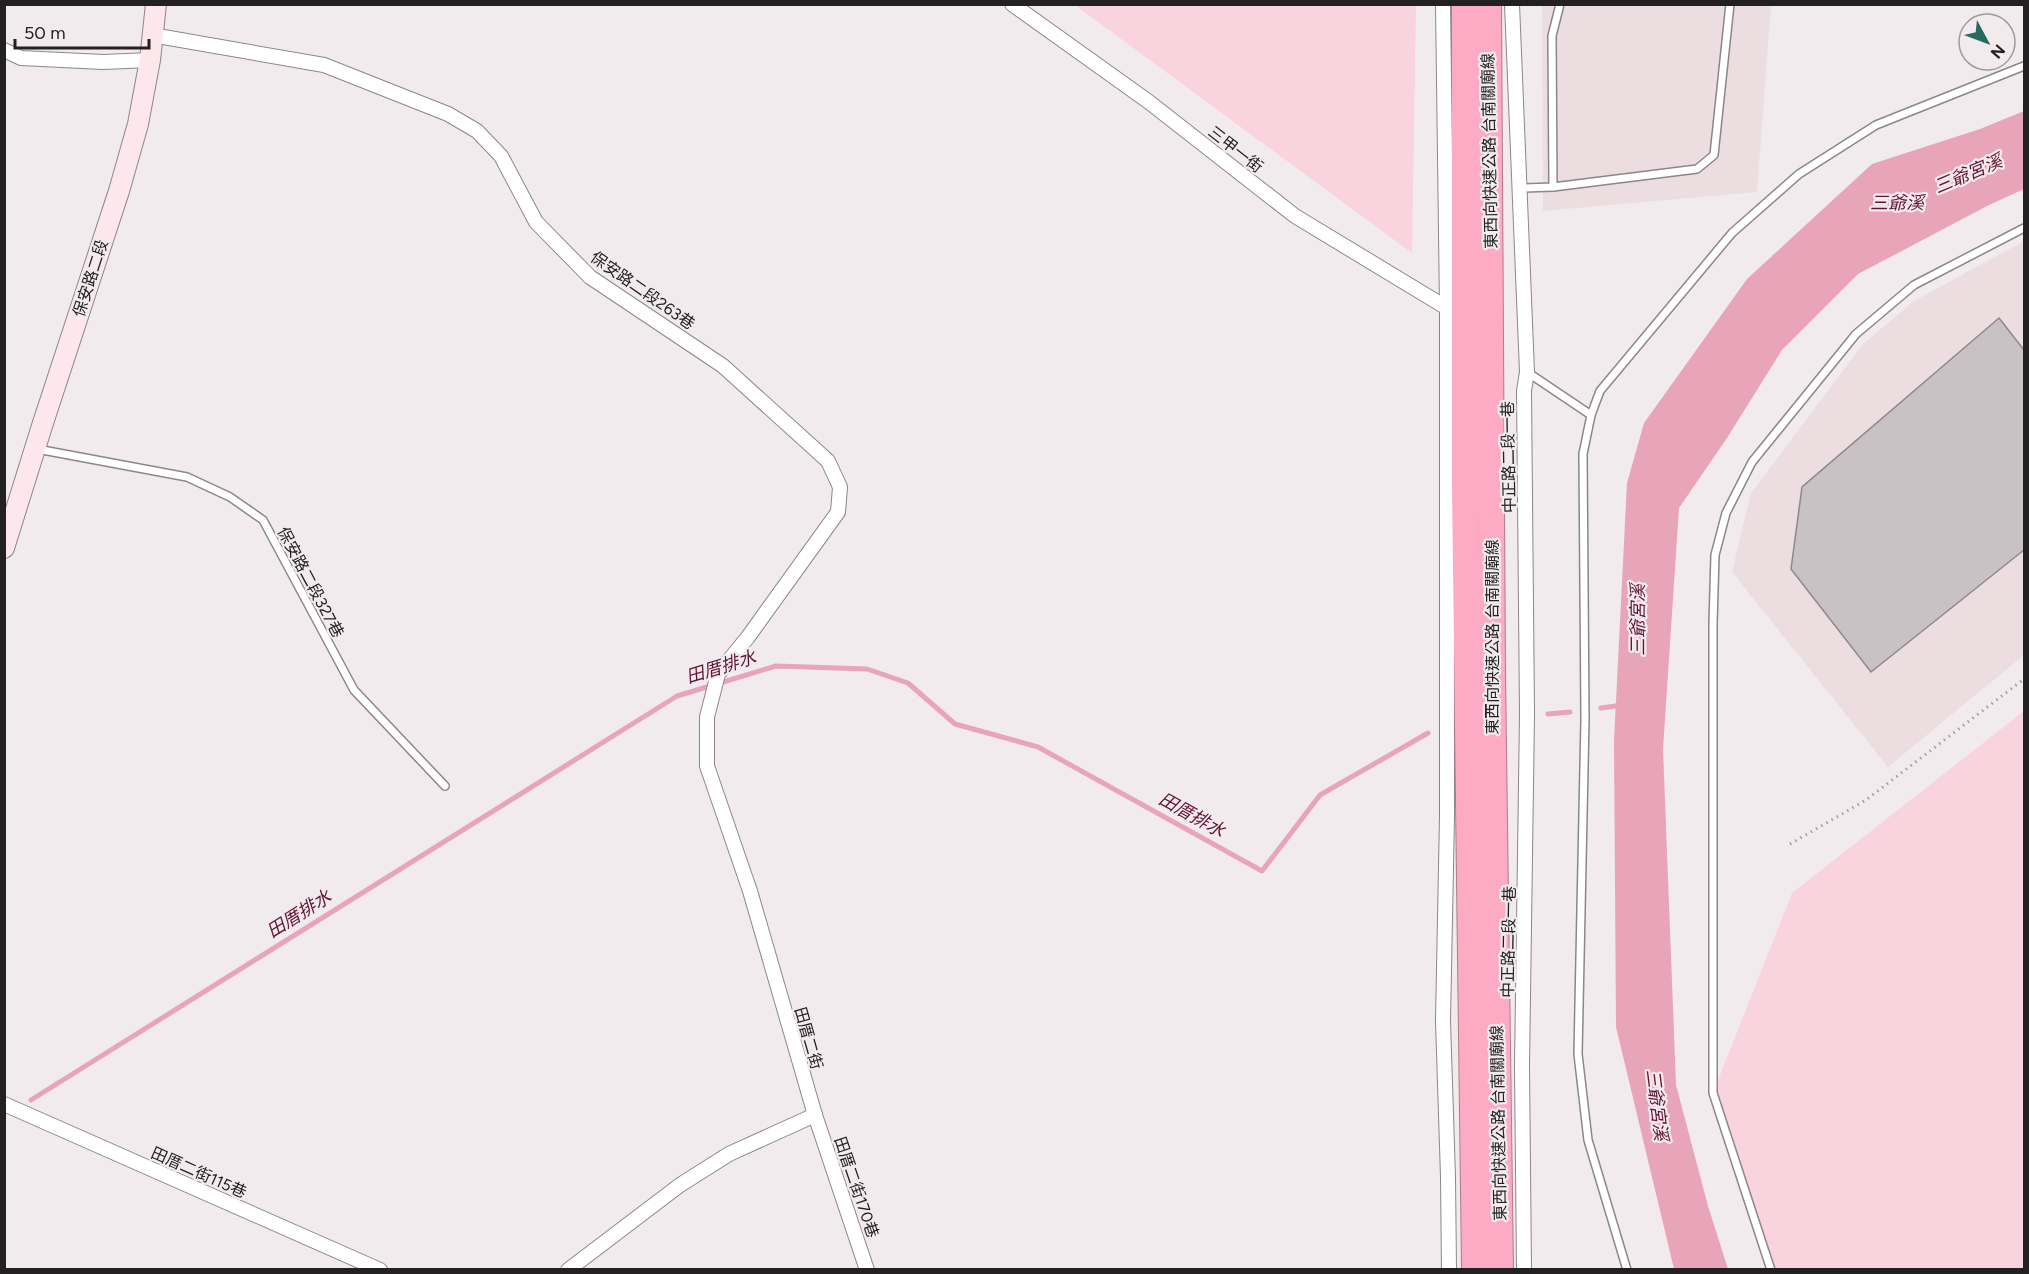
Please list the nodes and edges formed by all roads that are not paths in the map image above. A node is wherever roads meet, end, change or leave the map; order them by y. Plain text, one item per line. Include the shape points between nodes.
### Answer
1 (156, 4) edge
2 (1012, 4) edge
3 (1443, 4) edge
4 (1465, 4) edge
5 (1488, 4) edge
6 (1512, 4) edge
7 (1560, 4) edge
8 (1730, 4) edge
9 (152, 35) junction
10 (4, 50) edge
11 (150, 60) junction
12 (2025, 66) edge
13 (1553, 187) junction
14 (1520, 188) junction
15 (2025, 228) edge
16 (1447, 308) junction
17 (1527, 372) junction
18 (1591, 415) junction
19 (35, 448) junction
20 (4, 548) edge
21 (716, 681) joint
22 (445, 786) dead end
23 (4, 1104) edge
24 (815, 1115) junction
25 (380, 1269) edge
26 (568, 1269) edge
27 (867, 1269) edge
28 (1449, 1269) edge
29 (1475, 1269) edge
30 (1500, 1269) edge
31 (1524, 1269) edge
32 (1627, 1269) edge
33 (1771, 1269) edge

1 - 9 street, 保安路二段
2 - 16 street, 三甲一街 via 1149,102 1295,216
3 - 16 street
4 - 29 highway, 東西向快速公路 台南關廟線 via 1465,488
5 - 30 highway, 東西向快速公路 台南關廟線
6 - 14 street, 中正路二段一巷
7 - 13 lane via 1552,36
8 - 13 lane via 1714,155 1697,170
9 - 11 street, 保安路二段
9 - 21 street, 保安路二段263巷 via 324,64 448,114 477,131 501,156 536,222 590,277 723,366 828,461 840,487 838,512
10 - 11 street via 21,58 103,63
11 - 19 street, 保安路二段 via 119,192
12 - 18 lane via 1876,125 1799,174 1732,233 1600,392
13 - 14 lane
14 - 17 street, 中正路二段一巷
15 - 33 lane via 1914,285 1856,334 1752,462 1726,513 1715,555 1713,1093
16 - 28 street via 1443,1021
17 - 18 lane
17 - 31 street, 中正路二段一巷
18 - 32 lane via 1583,454 1585,719 1578,1054 1587,1140
19 - 20 street, 保安路二段
19 - 22 lane, 保安路二段327巷 via 187,477 230,497 263,520 354,690
21 - 24 street, 田厝二街 via 707,717 707,766 750,891
23 - 25 street, 田厝二街115巷
24 - 26 street via 729,1155 680,1185
24 - 27 street, 田厝二街170巷

